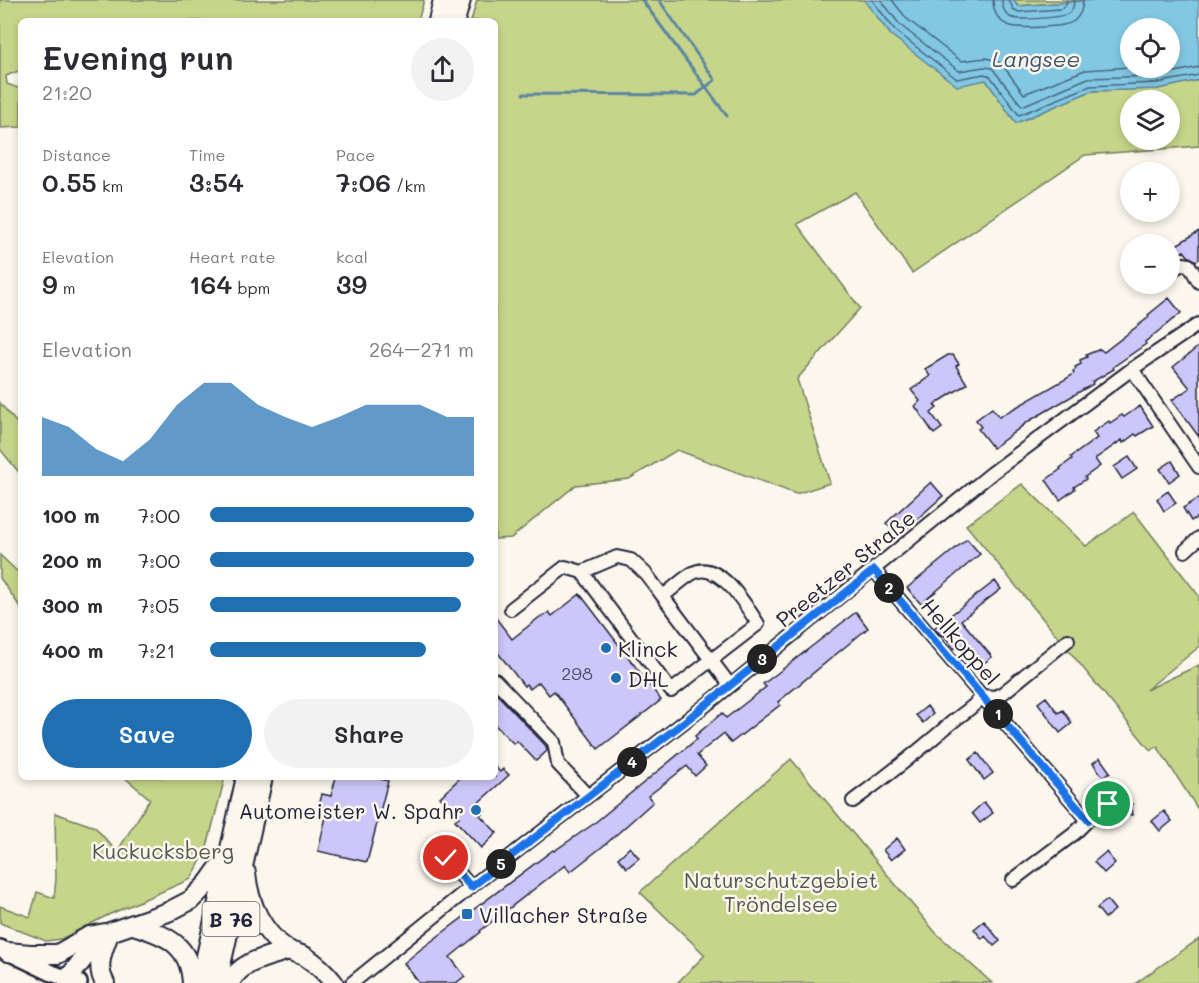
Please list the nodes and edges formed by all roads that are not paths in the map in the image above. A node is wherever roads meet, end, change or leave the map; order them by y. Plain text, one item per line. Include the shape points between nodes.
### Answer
1 (443, 0) edge
2 (461, 0) edge
3 (439, 18) edge
4 (456, 18) edge
5 (1180, 266) edge
6 (1199, 282) edge
7 (1199, 324) edge
8 (1132, 369) junction
9 (1199, 467) edge
10 (1199, 538) edge
11 (1185, 551) dead end
12 (874, 570) junction
13 (582, 572) junction
14 (663, 596) junction
15 (512, 609) dead end
16 (1068, 640) dead end
17 (711, 660) junction
18 (498, 683) edge
19 (730, 685) junction
20 (983, 696) junction
21 (246, 780) edge
22 (262, 780) edge
23 (588, 796) junction
24 (854, 801) dead end
25 (1108, 804) dead end
26 (1088, 820) junction
27 (236, 856) junction
28 (446, 858) dead end
29 (1013, 880) dead end
30 (471, 887) junction
31 (133, 925) junction
32 (110, 932) junction
33 (4, 950) edge
34 (289, 950) junction
35 (72, 982) edge
36 (105, 983) edge
37 (192, 983) edge
38 (200, 983) edge
39 (217, 983) edge
40 (230, 983) edge
41 (334, 983) edge
42 (352, 983) edge

1 - 3 highway
2 - 4 highway
5 - 6 street via 1189,264
7 - 8 street, Preetzer Straße
8 - 9 street
8 - 12 street, Preetzer Straße via 992,473
10 - 11 street
12 - 19 street, Preetzer Straße
12 - 20 street, Hellkoppel
13 - 14 street via 617,557 631,560
13 - 15 street via 565,567
13 - 17 street via 670,691
14 - 17 street
14 - 17 street via 695,572 707,572 725,581 743,600 758,624
16 - 20 street via 1003,693
17 - 19 street
18 - 23 street via 554,742 558,764
19 - 23 street, Preetzer Straße
20 - 24 street
20 - 26 street, Hellkoppel
21 - 27 highway, B 76
22 - 27 highway, B 76
23 - 30 street, Preetzer Straße
25 - 26 street
26 - 29 street
27 - 31 highway via 191,900
27 - 34 highway via 255,912
27 - 38 highway, B 76
27 - 39 highway, B 76
28 - 30 street
30 - 42 street, Preetzer Straße
31 - 32 highway
31 - 37 highway via 161,934 176,944 191,968
32 - 33 highway via 89,936 58,954
32 - 35 highway via 82,958
32 - 36 highway via 101,955
33 - 35 main road
34 - 40 highway via 249,964
34 - 41 highway via 326,972

